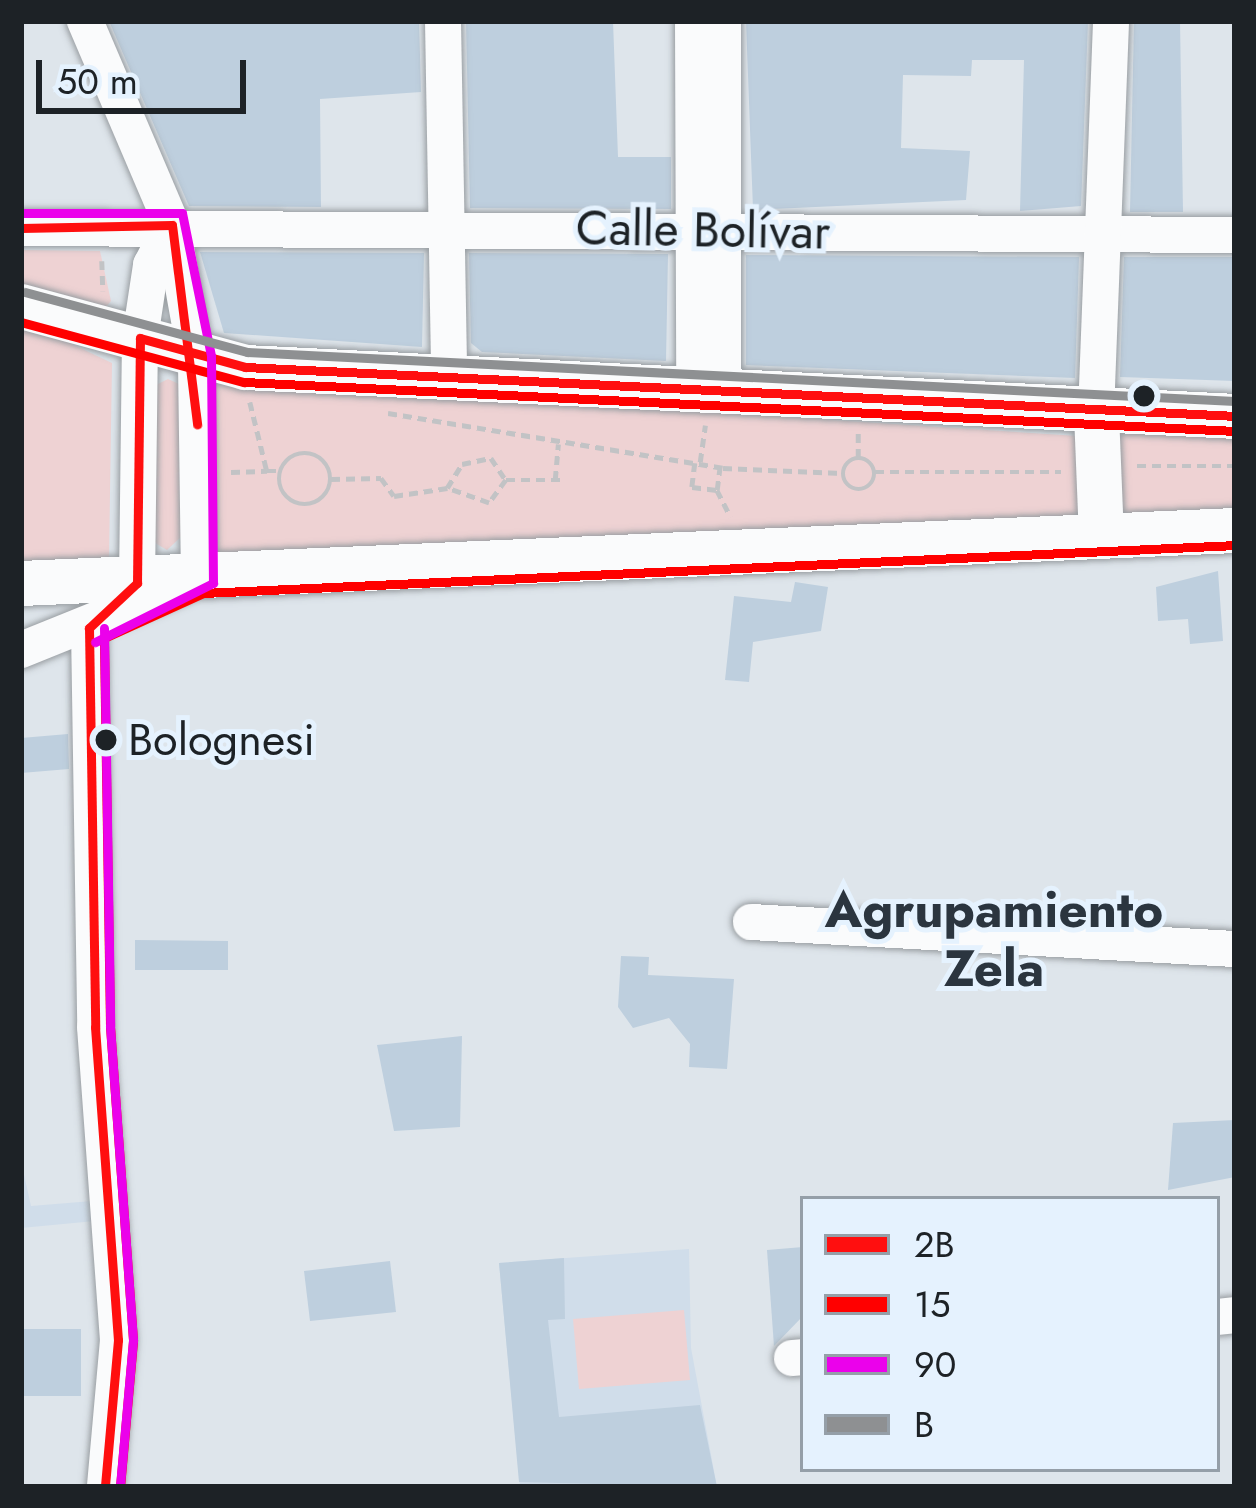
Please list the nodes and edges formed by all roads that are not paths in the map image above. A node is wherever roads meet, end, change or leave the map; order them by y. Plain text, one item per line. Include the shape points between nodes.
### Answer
1 (85, 21) edge
2 (443, 21) edge
3 (693, 21) edge
4 (723, 21) edge
5 (1111, 21) edge
6 (172, 224) junction
7 (451, 225) junction
8 (21, 228) edge
9 (709, 232) junction
10 (1102, 233) junction
11 (1235, 235) edge
12 (21, 306) edge
13 (140, 338) junction
14 (196, 359) junction
15 (449, 378) junction
16 (708, 400) junction
17 (1096, 413) junction
18 (1235, 416) edge
19 (1235, 530) edge
20 (1101, 536) junction
21 (199, 578) junction
22 (21, 583) edge
23 (137, 583) junction
24 (89, 628) junction
25 (21, 650) edge
26 (751, 922) dead end
27 (1235, 949) edge
28 (105, 1487) edge

1 - 6 street
2 - 7 street
3 - 9 street
4 - 9 street
5 - 10 street
6 - 7 street, Calle Bolívar
6 - 8 street, Calle Bolívar
6 - 13 street via 152,266
6 - 14 street
7 - 9 street, Calle Bolívar
7 - 15 street
9 - 10 street, Calle Bolívar
9 - 16 street
10 - 11 street, Calle Bolívar
10 - 17 street
12 - 13 main road
13 - 14 main road
13 - 23 street
14 - 15 main road
14 - 21 street
15 - 16 main road
16 - 17 main road
17 - 18 main road
17 - 20 main road
19 - 20 main road
20 - 21 main road
21 - 23 main road
21 - 24 street
22 - 23 main road
23 - 24 street
24 - 25 street
24 - 28 street via 95,1027 118,1340
26 - 27 street

